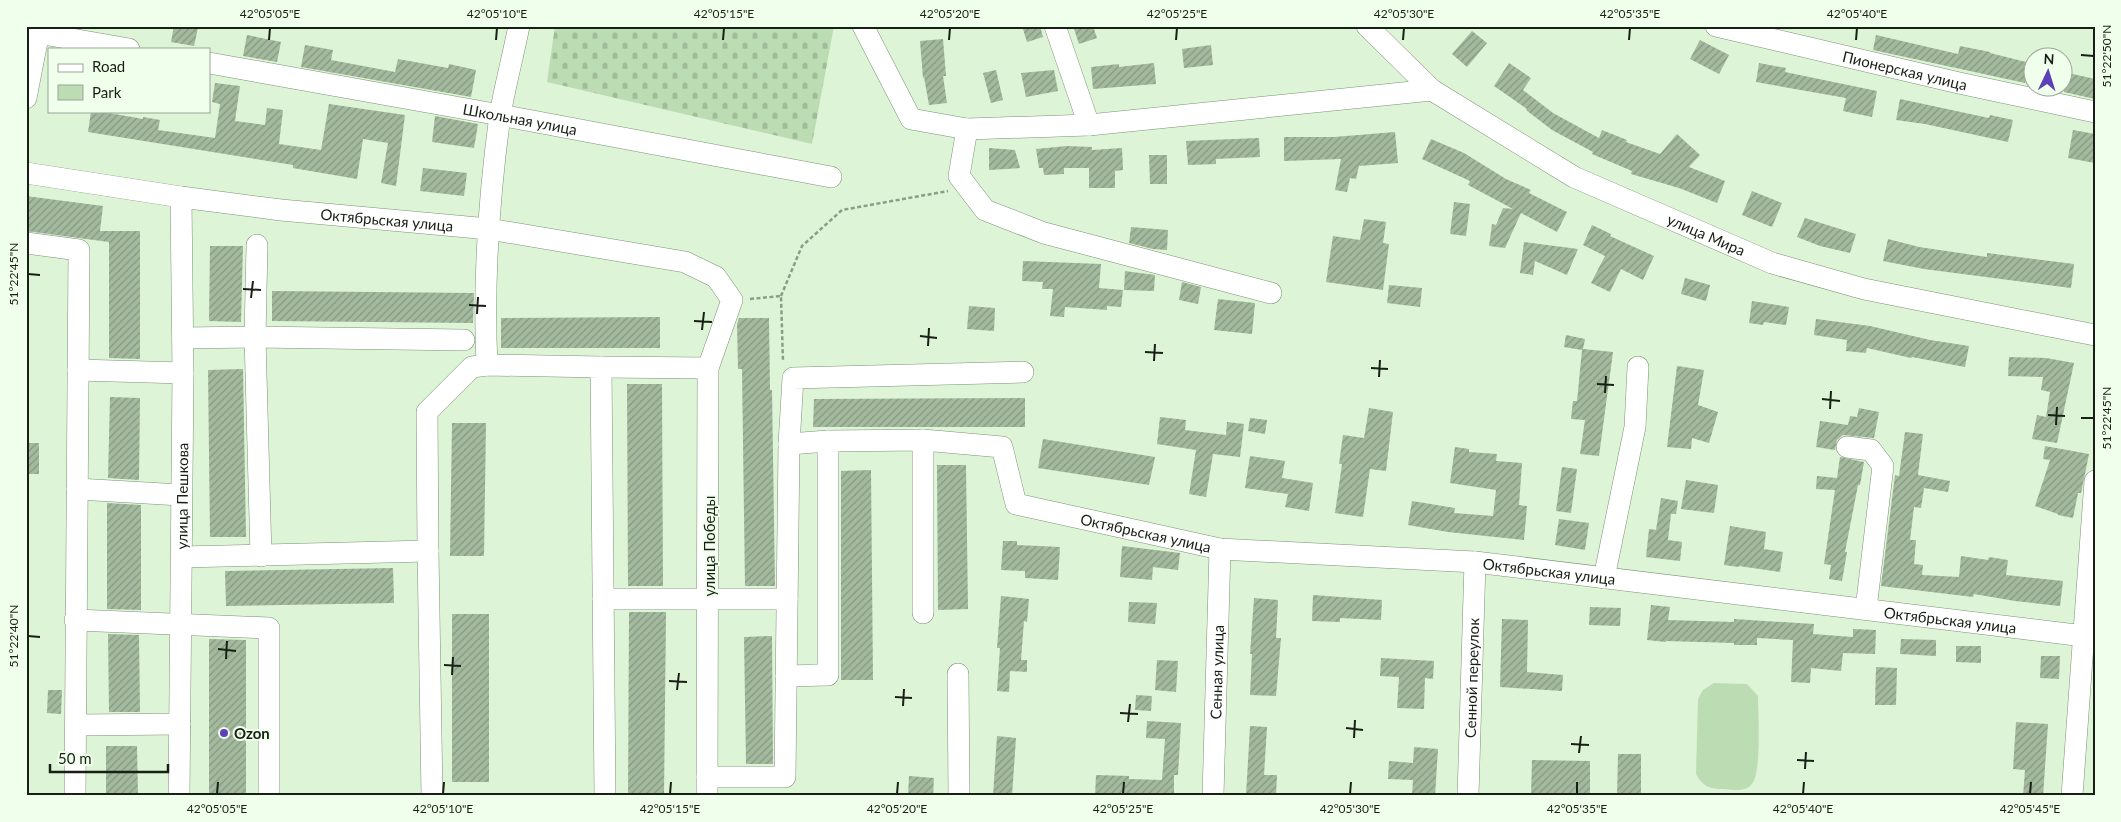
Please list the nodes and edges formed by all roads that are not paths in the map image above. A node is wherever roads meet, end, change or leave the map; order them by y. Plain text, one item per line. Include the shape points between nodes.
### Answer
1 (519, 26) edge
2 (863, 26) edge
3 (1055, 26) edge
4 (1367, 26) edge
5 (1716, 26) edge
6 (35, 30) edge
7 (124, 48) edge
8 (210, 63) edge
9 (1432, 90) junction
10 (26, 98) edge
11 (2095, 112) edge
12 (500, 114) junction
13 (1089, 125) junction
14 (967, 129) junction
15 (26, 172) edge
16 (831, 177) dead end
17 (181, 197) junction
18 (489, 229) junction
19 (26, 243) edge
20 (256, 245) dead end
21 (1271, 293) dead end
22 (732, 300) joint
23 (2095, 335) edge
24 (183, 338) junction
25 (254, 338) junction
26 (464, 340) dead end
27 (487, 365) junction
28 (600, 367) junction
29 (1638, 367) dead end
30 (708, 368) junction
31 (78, 370) junction
32 (1023, 372) dead end
33 (183, 373) junction
34 (923, 440) junction
35 (828, 441) junction
36 (789, 444) junction
37 (1847, 447) dead end
38 (2095, 482) edge
39 (78, 489) junction
40 (182, 495) junction
41 (1220, 549) junction
42 (428, 551) junction
43 (261, 556) junction
44 (182, 557) junction
45 (1475, 562) junction
46 (1604, 578) junction
47 (709, 598) junction
48 (602, 599) junction
49 (787, 599) junction
50 (1866, 610) junction
51 (923, 613) dead end
52 (76, 620) junction
53 (181, 625) junction
54 (2084, 636) junction
55 (958, 674) dead end
56 (786, 676) junction
57 (180, 724) junction
58 (77, 725) junction
59 (707, 787) edge
60 (75, 796) edge
61 (179, 796) edge
62 (269, 796) edge
63 (432, 796) edge
64 (605, 796) edge
65 (958, 796) edge
66 (1213, 796) edge
67 (1468, 796) edge
68 (2072, 796) edge

1 - 12 street
2 - 14 street via 911,119
3 - 13 street
4 - 9 street, улица Мира
5 - 11 street, Пионерская улица
6 - 7 street
6 - 10 street
8 - 12 street, Школьная улица
9 - 13 street
9 - 23 street, улица Мира via 1574,177 1772,263 1864,289
12 - 16 street, Школьная улица
12 - 18 street
13 - 14 street
14 - 21 street via 959,176 985,210 1044,233
15 - 17 street, Октябрьская улица
17 - 18 street, Октябрьская улица via 281,210
17 - 24 street, улица Пешкова
18 - 22 street, Октябрьская улица via 685,262 716,277
18 - 27 street
19 - 31 street via 79,250
20 - 25 street
22 - 30 street, улица Победы
24 - 25 street
24 - 33 street, улица Пешкова
25 - 26 street
25 - 43 street
27 - 28 street
27 - 42 street via 472,367 427,412
28 - 30 street
28 - 48 street
29 - 46 street via 1635,427
30 - 47 street, улица Победы
31 - 33 street
31 - 39 street
32 - 36 street via 793,378
33 - 40 street, улица Пешкова
34 - 35 street
34 - 41 street, Октябрьская улица via 1002,447 1016,504
34 - 51 street
35 - 36 street
35 - 56 street via 828,675
36 - 49 street
37 - 50 street via 1871,450 1883,466
38 - 54 street
39 - 40 street
39 - 52 street
40 - 44 street, улица Пешкова
41 - 45 street, Октябрьская улица
41 - 66 street, Сенная улица
42 - 43 street
42 - 63 street
43 - 44 street
44 - 53 street, улица Пешкова
45 - 46 street, Октябрьская улица
45 - 67 street, Сенной переулок
46 - 50 street, Октябрьская улица
47 - 48 street
47 - 49 street
47 - 59 street, улица Победы
48 - 64 street
49 - 56 street
50 - 54 street, Октябрьская улица
52 - 53 street
52 - 58 street
53 - 57 street, улица Пешкова
53 - 62 street via 269,628
54 - 68 street
55 - 65 street
56 - 59 street via 785,777
57 - 58 street
57 - 61 street, улица Пешкова
58 - 60 street

